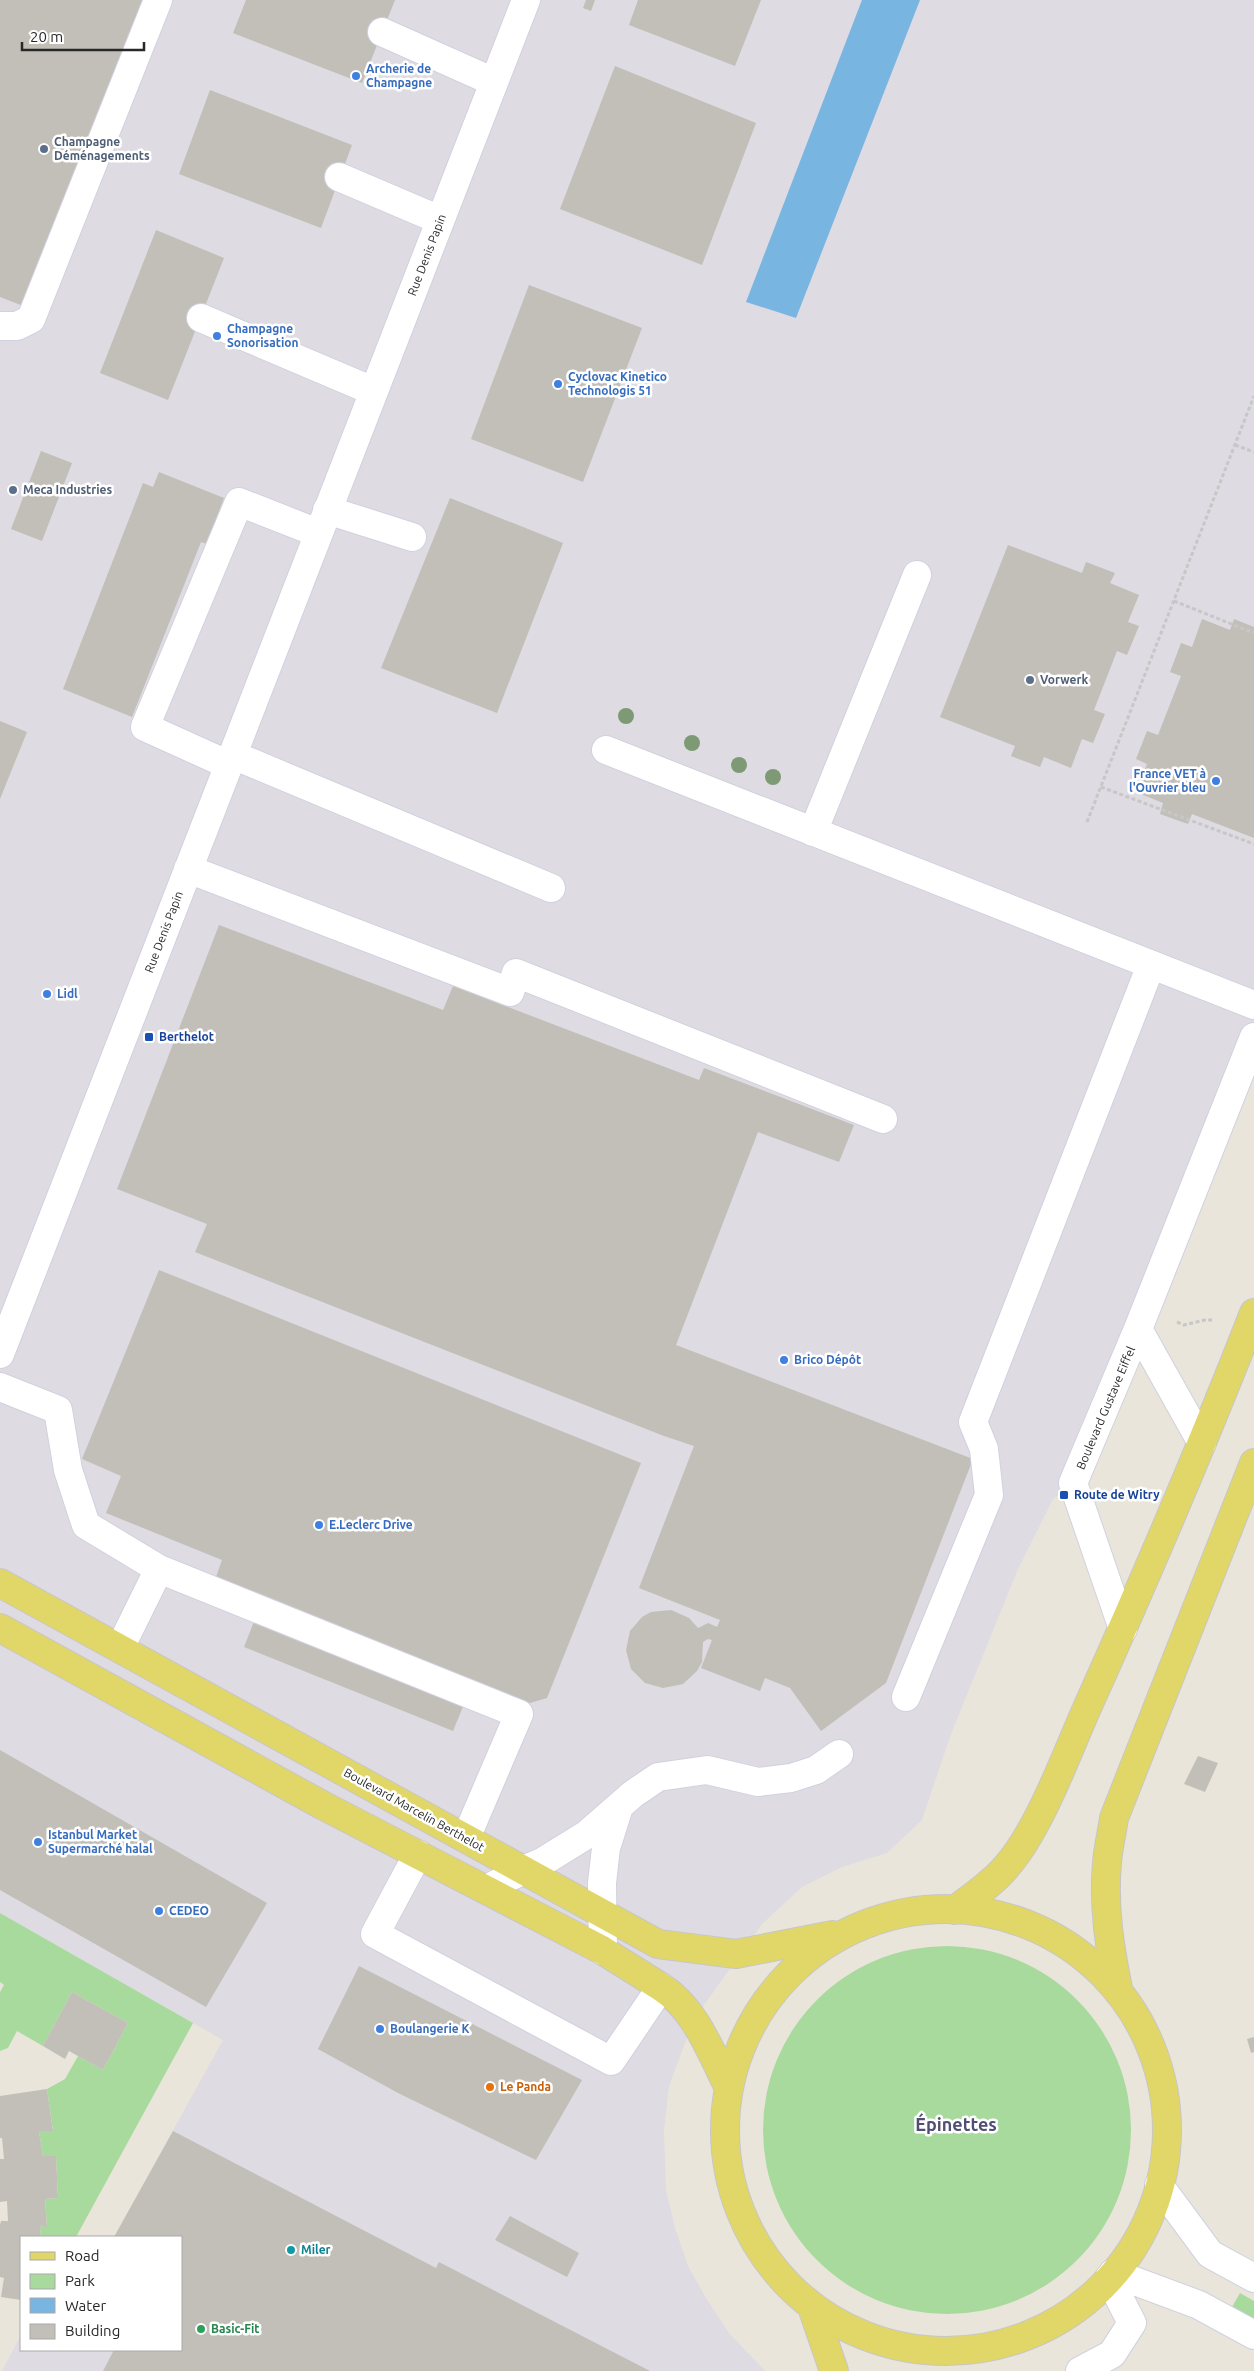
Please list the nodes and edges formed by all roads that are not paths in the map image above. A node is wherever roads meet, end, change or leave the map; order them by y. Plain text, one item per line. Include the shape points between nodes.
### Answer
1 (158, 0) edge
2 (526, 0) edge
3 (382, 32) dead end
4 (494, 82) junction
5 (339, 177) dead end
6 (440, 220) junction
7 (201, 318) dead end
8 (0, 326) edge
9 (374, 392) junction
10 (323, 521) junction
11 (412, 538) dead end
12 (917, 575) dead end
13 (606, 750) dead end
14 (231, 760) junction
15 (813, 832) junction
16 (188, 870) junction
17 (551, 888) dead end
18 (1151, 964) junction
19 (1254, 1005) edge
20 (1254, 1037) edge
21 (883, 1120) dead end
22 (1143, 1318) junction
23 (1251, 1322) edge
24 (0, 1354) edge
25 (0, 1387) edge
26 (1202, 1444) junction
27 (1254, 1463) edge
28 (159, 1568) junction
29 (0, 1583) edge
30 (0, 1628) edge
31 (1123, 1629) junction
32 (120, 1648) junction
33 (906, 1697) dead end
34 (839, 1754) dead end
35 (619, 1807) junction
36 (466, 1838) junction
37 (418, 1854) junction
38 (522, 1870) junction
39 (487, 1889) junction
40 (955, 1910) junction
41 (602, 1914) junction
42 (849, 1932) junction
43 (603, 1951) junction
44 (661, 1986) junction
45 (1119, 1993) junction
46 (729, 2088) junction
47 (1159, 2185) junction
48 (1111, 2276) junction
49 (1254, 2278) edge
50 (812, 2307) junction
51 (1254, 2336) edge
52 (961, 2351) junction
53 (834, 2371) edge
54 (932, 2371) edge
55 (1080, 2371) edge

1 - 8 street via 31,319 17,326
2 - 4 street, Rue Denis Papin
3 - 4 street
4 - 6 street, Rue Denis Papin
5 - 6 street
6 - 9 street, Rue Denis Papin
7 - 9 street
9 - 10 street, Rue Denis Papin
10 - 11 street
10 - 14 street, Rue Denis Papin
10 - 14 street via 240,502 145,726
12 - 15 street
13 - 15 street
14 - 16 street, Rue Denis Papin
14 - 17 street
15 - 18 street
16 - 21 street via 510,992 516,973
16 - 24 street, Rue Denis Papin
18 - 19 street
18 - 33 street via 974,1422 984,1449 989,1495
20 - 22 street, Boulevard Gustave Eiffel
22 - 26 street, Boulevard Gustave Eiffel
22 - 31 street, Boulevard Gustave Eiffel via 1074,1483
23 - 26 main road
25 - 28 street via 58,1410 68,1470 86,1525
26 - 31 main road
27 - 45 main road via 1114,1818 1107,1863 1106,1905
28 - 32 street
28 - 36 street via 520,1714
29 - 32 main road, Boulevard Marcelin Berthelot
30 - 37 main road
31 - 40 main road via 1026,1839 1008,1866
32 - 36 main road, Boulevard Marcelin Berthelot
34 - 35 street via 816,1770 790,1778 758,1782 707,1770 658,1777
35 - 38 street via 586,1835 544,1861
35 - 41 street via 606,1848
36 - 38 main road, Boulevard Marcelin Berthelot
37 - 39 main road
37 - 44 street via 374,1934 611,2061
38 - 39 street
38 - 41 main road, Boulevard Marcelin Berthelot
39 - 43 main road
40 - 42 main road via 899,1915
40 - 45 main road via 1007,1918 1038,1930 1085,1959
41 - 42 main road, Boulevard Marcelin Berthelot via 658,1944 736,1954
41 - 43 street
42 - 46 main road via 804,1961 767,2001 740,2050
43 - 44 main road
44 - 46 main road via 694,2020
45 - 47 main road via 1142,2029 1162,2085 1166,2132
46 - 50 main road via 725,2127 727,2162 742,2216 757,2246 775,2271
47 - 48 main road via 1141,2233
47 - 49 street via 1210,2254
48 - 51 street via 1199,2305
48 - 52 main road via 1080,2306 1048,2326 1002,2344
48 - 55 street via 1132,2323 1112,2354
50 - 52 main road via 847,2328 888,2344
50 - 53 main road
52 - 54 main road

